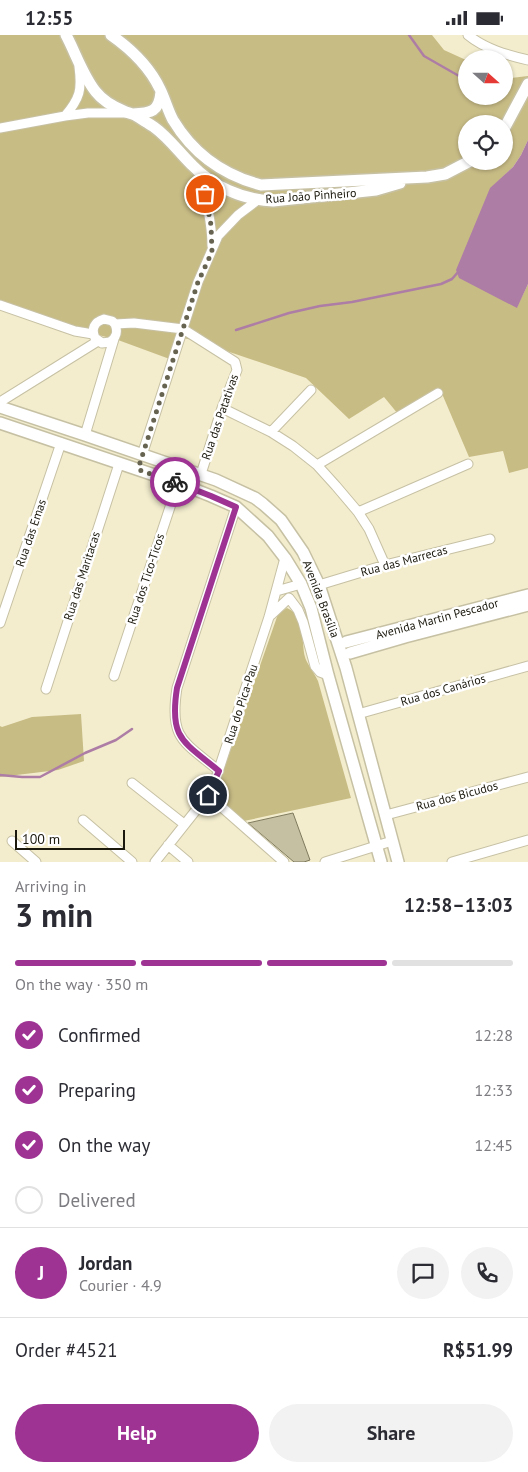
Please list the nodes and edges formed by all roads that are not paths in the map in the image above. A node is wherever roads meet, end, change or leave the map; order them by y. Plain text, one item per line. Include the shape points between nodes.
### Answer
1 (111, 35) edge
2 (468, 35) edge
3 (69, 38) edge
4 (78, 59) junction
5 (528, 60) edge
6 (528, 84) edge
7 (161, 92) junction
8 (130, 113) junction
9 (511, 115) edge
10 (65, 116) junction
11 (0, 128) edge
12 (458, 167) edge
13 (198, 170) junction
14 (414, 178) junction
15 (259, 199) junction
16 (212, 252) junction
17 (0, 305) edge
18 (115, 324) junction
19 (183, 329) junction
20 (95, 338) junction
21 (114, 339) junction
22 (311, 390) dead end
23 (438, 393) dead end
24 (0, 402) edge
25 (0, 407) edge
26 (222, 408) junction
27 (0, 423) edge
28 (271, 432) junction
29 (86, 435) junction
30 (61, 443) junction
31 (108, 443) junction
32 (88, 452) junction
33 (142, 455) junction
34 (119, 463) junction
35 (468, 464) dead end
36 (317, 465) junction
37 (139, 470) junction
38 (201, 474) junction
39 (178, 483) junction
40 (236, 507) junction
41 (358, 512) junction
42 (490, 539) dead end
43 (303, 552) junction
44 (285, 558) junction
45 (385, 565) junction
46 (301, 584) junction
47 (319, 585) junction
48 (279, 589) junction
49 (528, 595) edge
50 (289, 598) junction
51 (528, 605) edge
52 (269, 617) junction
53 (0, 623) edge
54 (335, 635) junction
55 (348, 648) junction
56 (528, 667) edge
57 (346, 668) junction
58 (328, 675) junction
59 (114, 676) dead end
60 (46, 689) dead end
61 (358, 714) junction
62 (219, 771) junction
63 (528, 777) edge
64 (132, 783) dead end
65 (208, 795) junction
66 (386, 815) junction
67 (83, 820) dead end
68 (184, 824) junction
69 (528, 840) edge
70 (12, 841) dead end
71 (392, 841) junction
72 (168, 845) junction
73 (376, 846) junction
74 (36, 862) edge
75 (132, 862) edge
76 (155, 862) edge
77 (188, 862) edge
78 (284, 862) edge
79 (325, 862) edge
80 (381, 862) edge
81 (398, 862) edge
82 (452, 862) edge

1 - 7 street, Rua João Pinheiro via 142,63
2 - 5 street via 494,50
3 - 4 street, Rua João Pinheiro
4 - 8 street, Rua João Pinheiro via 96,93 106,102
4 - 10 street via 80,94
6 - 9 street
7 - 8 street via 159,103 153,110 145,114
7 - 14 street, Rua João Pinheiro via 174,121 193,146 208,161 239,179 261,185
8 - 10 street
8 - 13 street, Rua João Pinheiro via 166,137
10 - 11 street
12 - 14 street, Rua João Pinheiro via 445,174
13 - 15 street, Rua João Pinheiro via 229,190
13 - 16 street via 210,216
14 - 15 street, Rua João Pinheiro via 376,190 273,201
15 - 16 street via 218,236
16 - 19 street via 198,282
17 - 20 street
18 - 19 street
18 - 20 street via 108,320 100,321 94,326
18 - 21 street via 117,332
19 - 26 street, Rua das Patativas via 235,362 236,370
19 - 33 street
20 - 21 street via 106,343
20 - 24 street
21 - 29 street
22 - 28 street
23 - 36 street
25 - 29 street, Avenida Brasília
26 - 28 street
26 - 38 street, Rua das Patativas
27 - 30 street, Avenida Brasília
28 - 36 street
29 - 31 street, Avenida Brasília
30 - 32 street, Avenida Brasília
30 - 53 street, Rua das Emas
31 - 32 street
31 - 33 street, Avenida Brasília
32 - 34 street, Avenida Brasília
33 - 37 street
33 - 38 street, Avenida Brasília
34 - 37 street, Avenida Brasília
34 - 60 street, Rua das Maritacas
35 - 41 street
36 - 41 street
37 - 39 street, Avenida Brasília
38 - 43 street, Avenida Brasília via 263,503 281,520
39 - 40 street, Avenida Brasília
39 - 59 street, Rua dos Tico-Ticos
40 - 44 street, Avenida Brasília via 264,531
40 - 62 street via 177,688 174,711 182,740
41 - 45 street
42 - 45 street, Rua das Marrecas
43 - 44 street via 292,553
43 - 47 street, Avenida Brasília
44 - 46 street, Avenida Brasília
44 - 48 street, Rua do Pica-Pau
45 - 47 street, Rua das Marrecas
46 - 48 street
46 - 58 street, Avenida Brasília via 311,608
47 - 54 street, Avenida Brasília
48 - 50 street
48 - 52 street, Rua do Pica-Pau
49 - 55 street, Avenida Martin Pescador
50 - 52 street
50 - 58 street via 303,622 314,666
51 - 55 street, Avenida Martin Pescador via 405,637
52 - 62 street, Rua do Pica-Pau
54 - 55 street
54 - 57 street, Avenida Brasília
55 - 57 street via 350,661
56 - 61 street, Rua dos Canários
57 - 58 street
57 - 61 street, Avenida Brasília
58 - 73 street, Avenida Brasília
61 - 66 street, Avenida Brasília
62 - 65 street, Rua do Pica-Pau
63 - 66 street, Rua dos Bicudos
64 - 68 street
65 - 68 street, Rua do Pica-Pau
65 - 78 street
66 - 71 street, Avenida Brasília
67 - 75 street
68 - 72 street, Rua do Pica-Pau
69 - 82 street
70 - 74 street
71 - 73 street
71 - 81 street, Avenida Brasília
72 - 76 street, Rua do Pica-Pau
72 - 77 street
73 - 79 street
73 - 80 street, Avenida Brasília

